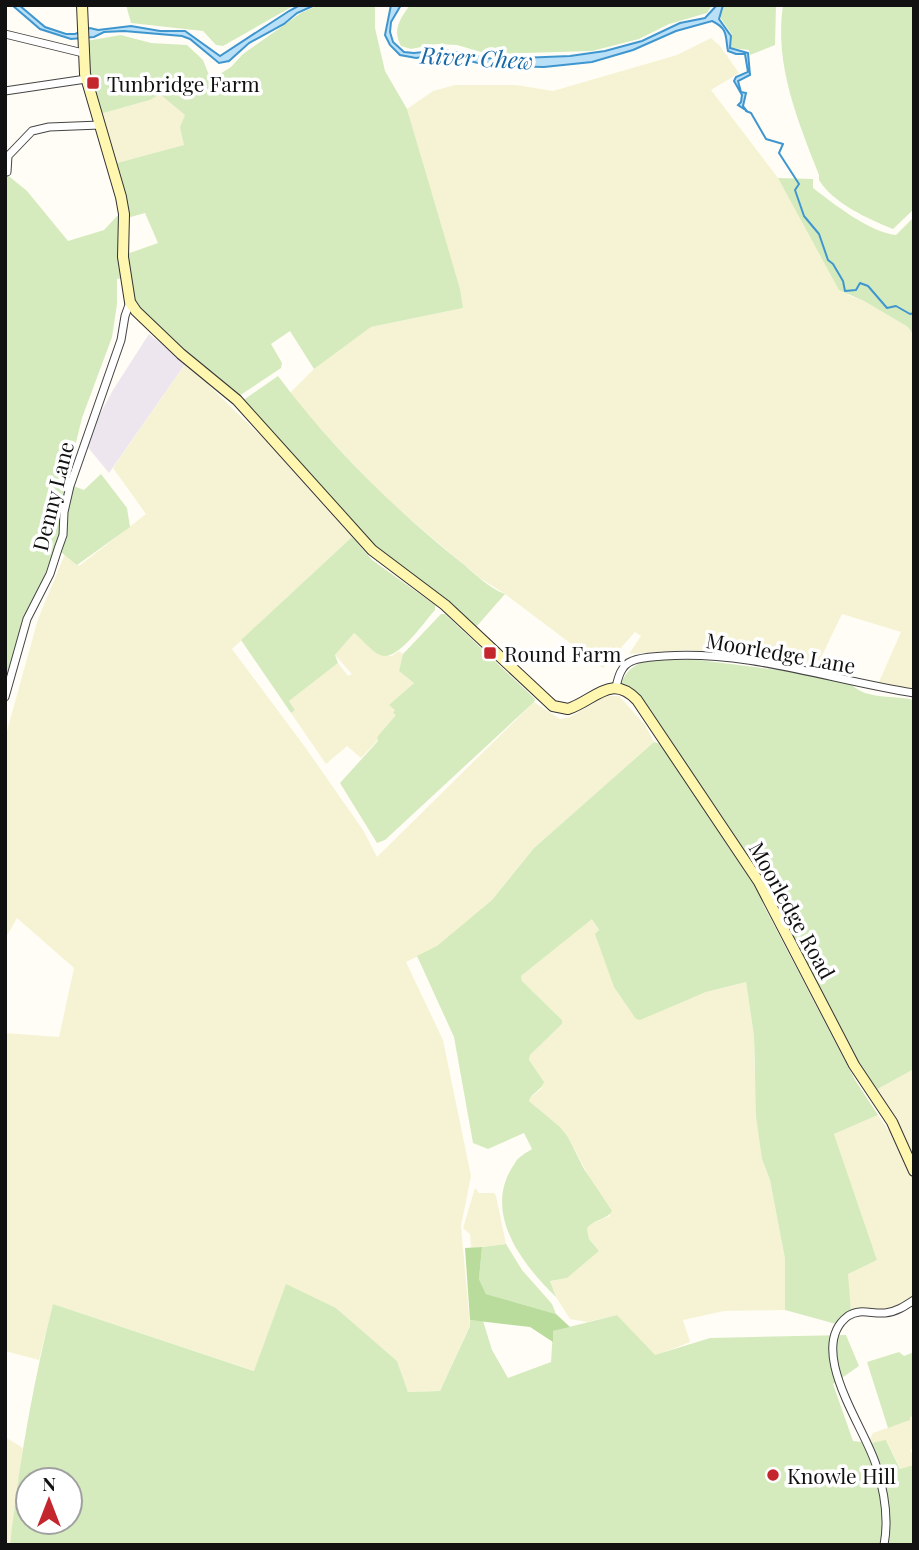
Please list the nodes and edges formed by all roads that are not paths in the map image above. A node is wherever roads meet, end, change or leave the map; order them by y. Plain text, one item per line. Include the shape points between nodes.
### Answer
1 (82, 5) edge
2 (5, 34) edge
3 (83, 54) junction
4 (86, 79) junction
5 (5, 91) edge
6 (100, 125) junction
7 (8, 172) dead end
8 (130, 302) junction
9 (616, 687) junction
10 (914, 693) edge
11 (5, 697) edge
12 (914, 1171) edge
13 (914, 1300) edge
14 (884, 1545) edge

1 - 3 street
2 - 3 street
3 - 4 street
4 - 5 street
4 - 6 street
6 - 7 street via 32,131 8,156
6 - 8 street via 124,214
8 - 9 street via 142,318 237,400 372,550 445,605 553,706 568,709
8 - 11 street, Denny Lane via 69,486 63,535 27,619
9 - 10 street, Moorledge Lane via 621,671 632,660 684,655 802,670
9 - 12 street, Moorledge Road via 637,700 748,866 854,1065 892,1122
13 - 14 street via 894,1311 852,1314 840,1324 833,1343 837,1375 876,1464 885,1509

